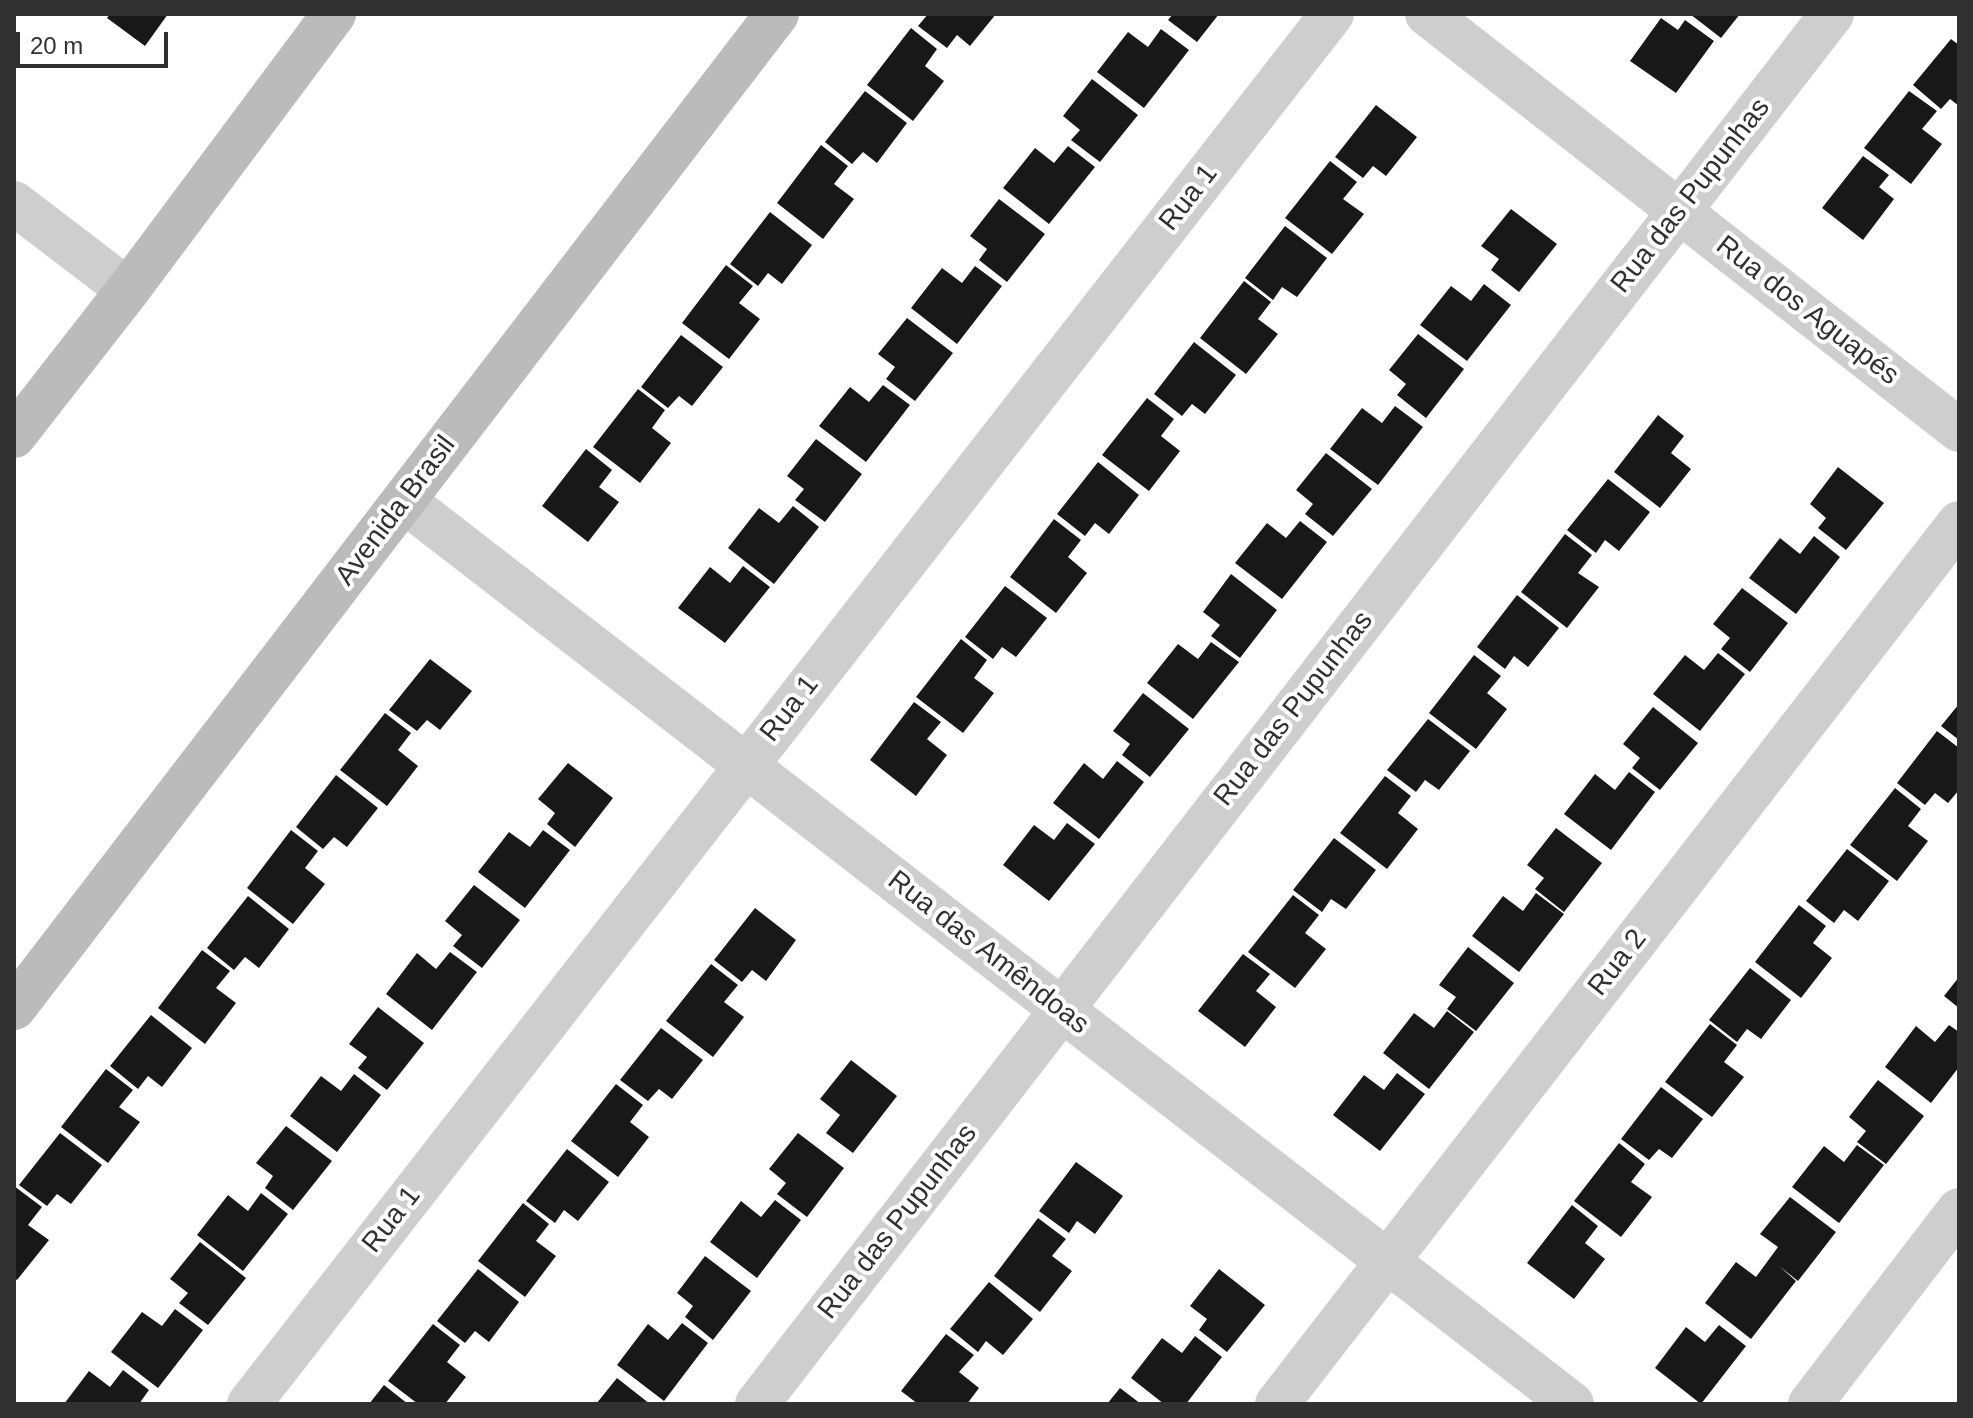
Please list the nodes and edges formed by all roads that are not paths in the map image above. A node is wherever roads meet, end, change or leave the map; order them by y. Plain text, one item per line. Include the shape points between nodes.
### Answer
1 (334, 14) edge
2 (777, 14) edge
3 (1332, 14) edge
4 (1427, 14) edge
5 (1832, 14) edge
6 (14, 203) edge
7 (1679, 211) junction
8 (128, 290) junction
9 (1959, 430) edge
10 (14, 436) edge
11 (404, 501) junction
12 (1959, 523) edge
13 (746, 766) junction
14 (14, 1008) edge
15 (1062, 1010) junction
16 (1959, 1210) edge
17 (1387, 1261) junction
18 (249, 1404) edge
19 (757, 1404) edge
20 (1277, 1404) edge
21 (1572, 1404) edge
22 (1810, 1404) edge

1 - 8 street
2 - 11 street, Avenida Brasil
3 - 13 street, Rua 1
4 - 7 street, Rua dos Aguapés
5 - 7 street, Rua das Pupunhas
6 - 8 street
7 - 9 street, Rua dos Aguapés
7 - 15 street, Rua das Pupunhas
8 - 10 street
11 - 13 street, Rua das Amêndoas
11 - 14 street, Avenida Brasil
12 - 17 street, Rua 2
13 - 15 street, Rua das Amêndoas
13 - 18 street, Rua 1
15 - 17 street, Rua das Amêndoas
15 - 19 street, Rua das Pupunhas
16 - 22 street
17 - 20 street, Rua 2
17 - 21 street, Rua das Amêndoas

